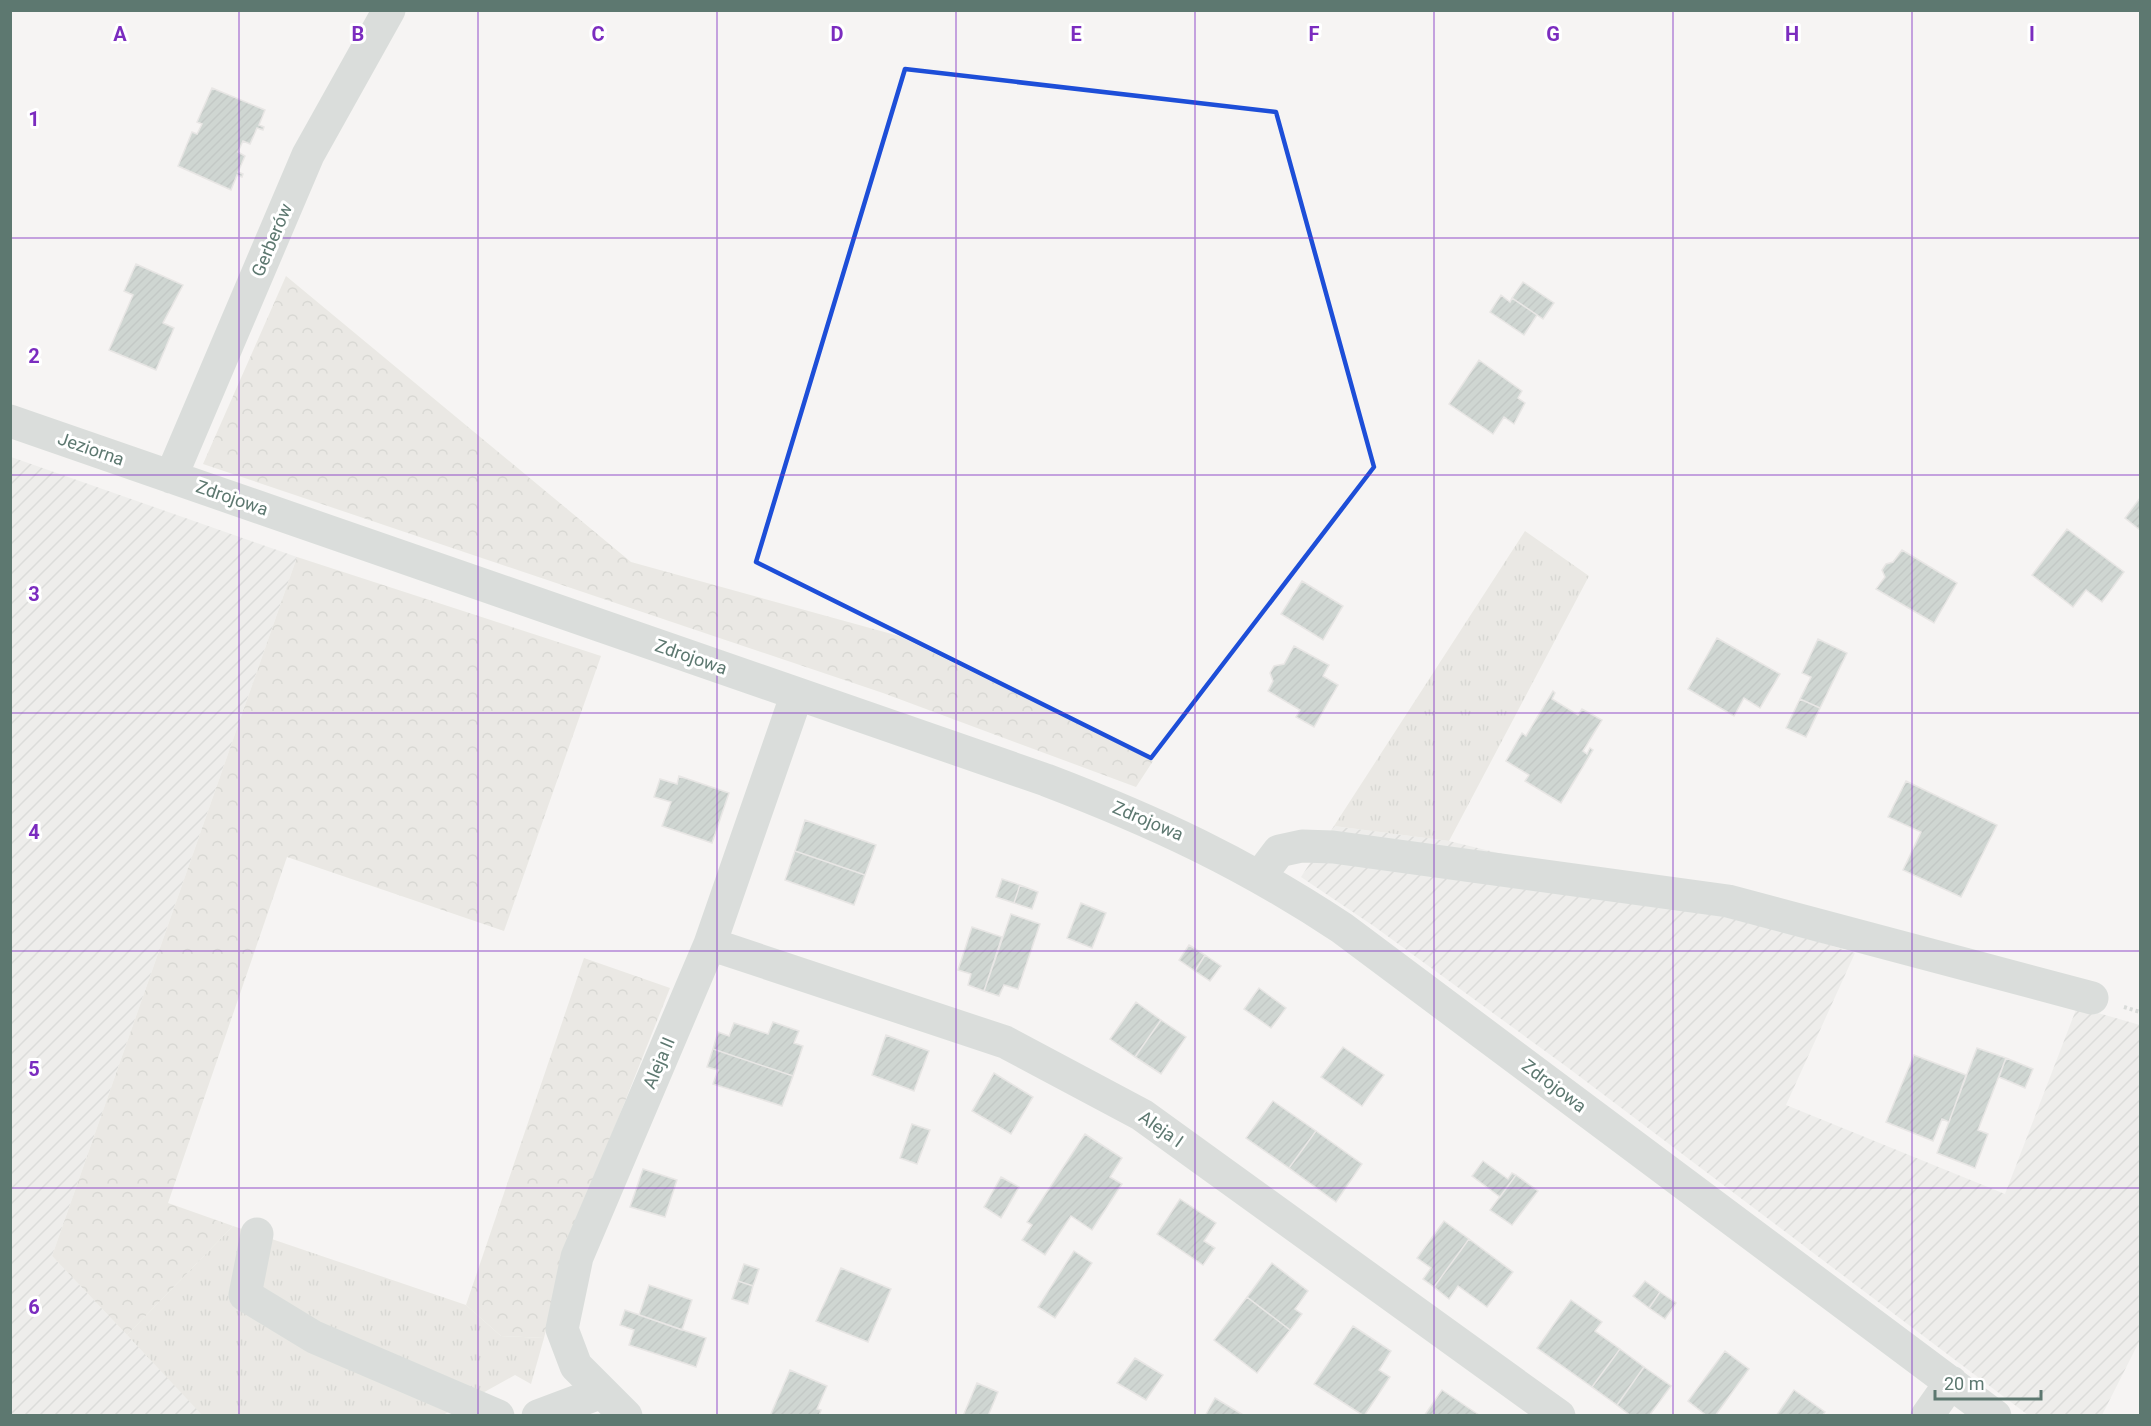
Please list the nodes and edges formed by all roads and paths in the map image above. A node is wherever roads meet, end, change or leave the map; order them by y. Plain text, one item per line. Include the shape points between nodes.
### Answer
1 (389, 10) edge
2 (10, 421) edge
3 (171, 477) junction
4 (797, 694) junction
5 (1260, 876) junction
6 (710, 944) junction
7 (2092, 999) dead end
8 (257, 1234) dead end
9 (1951, 1382) junction
10 (602, 1392) junction
11 (498, 1416) edge
12 (538, 1416) edge
13 (626, 1416) edge
14 (1559, 1416) edge
15 (1927, 1416) edge
16 (1995, 1416) edge

1 - 3 street, Gerberów via 308,155
2 - 3 street, Jeziorna
3 - 4 street, Zdrojowa
4 - 5 street, Zdrojowa via 1119,808 1176,832
4 - 6 street, Aleja II
5 - 7 street via 1279,851 1312,846 1728,901
5 - 9 street, Zdrojowa via 1342,928
6 - 10 street, Aleja II via 577,1257 562,1329 576,1366
6 - 14 street, Aleja I via 1005,1042 1142,1115
8 - 11 street via 245,1295 314,1337
9 - 15 street
9 - 16 street, Zdrojowa
10 - 12 street
10 - 13 street, Aleja II

